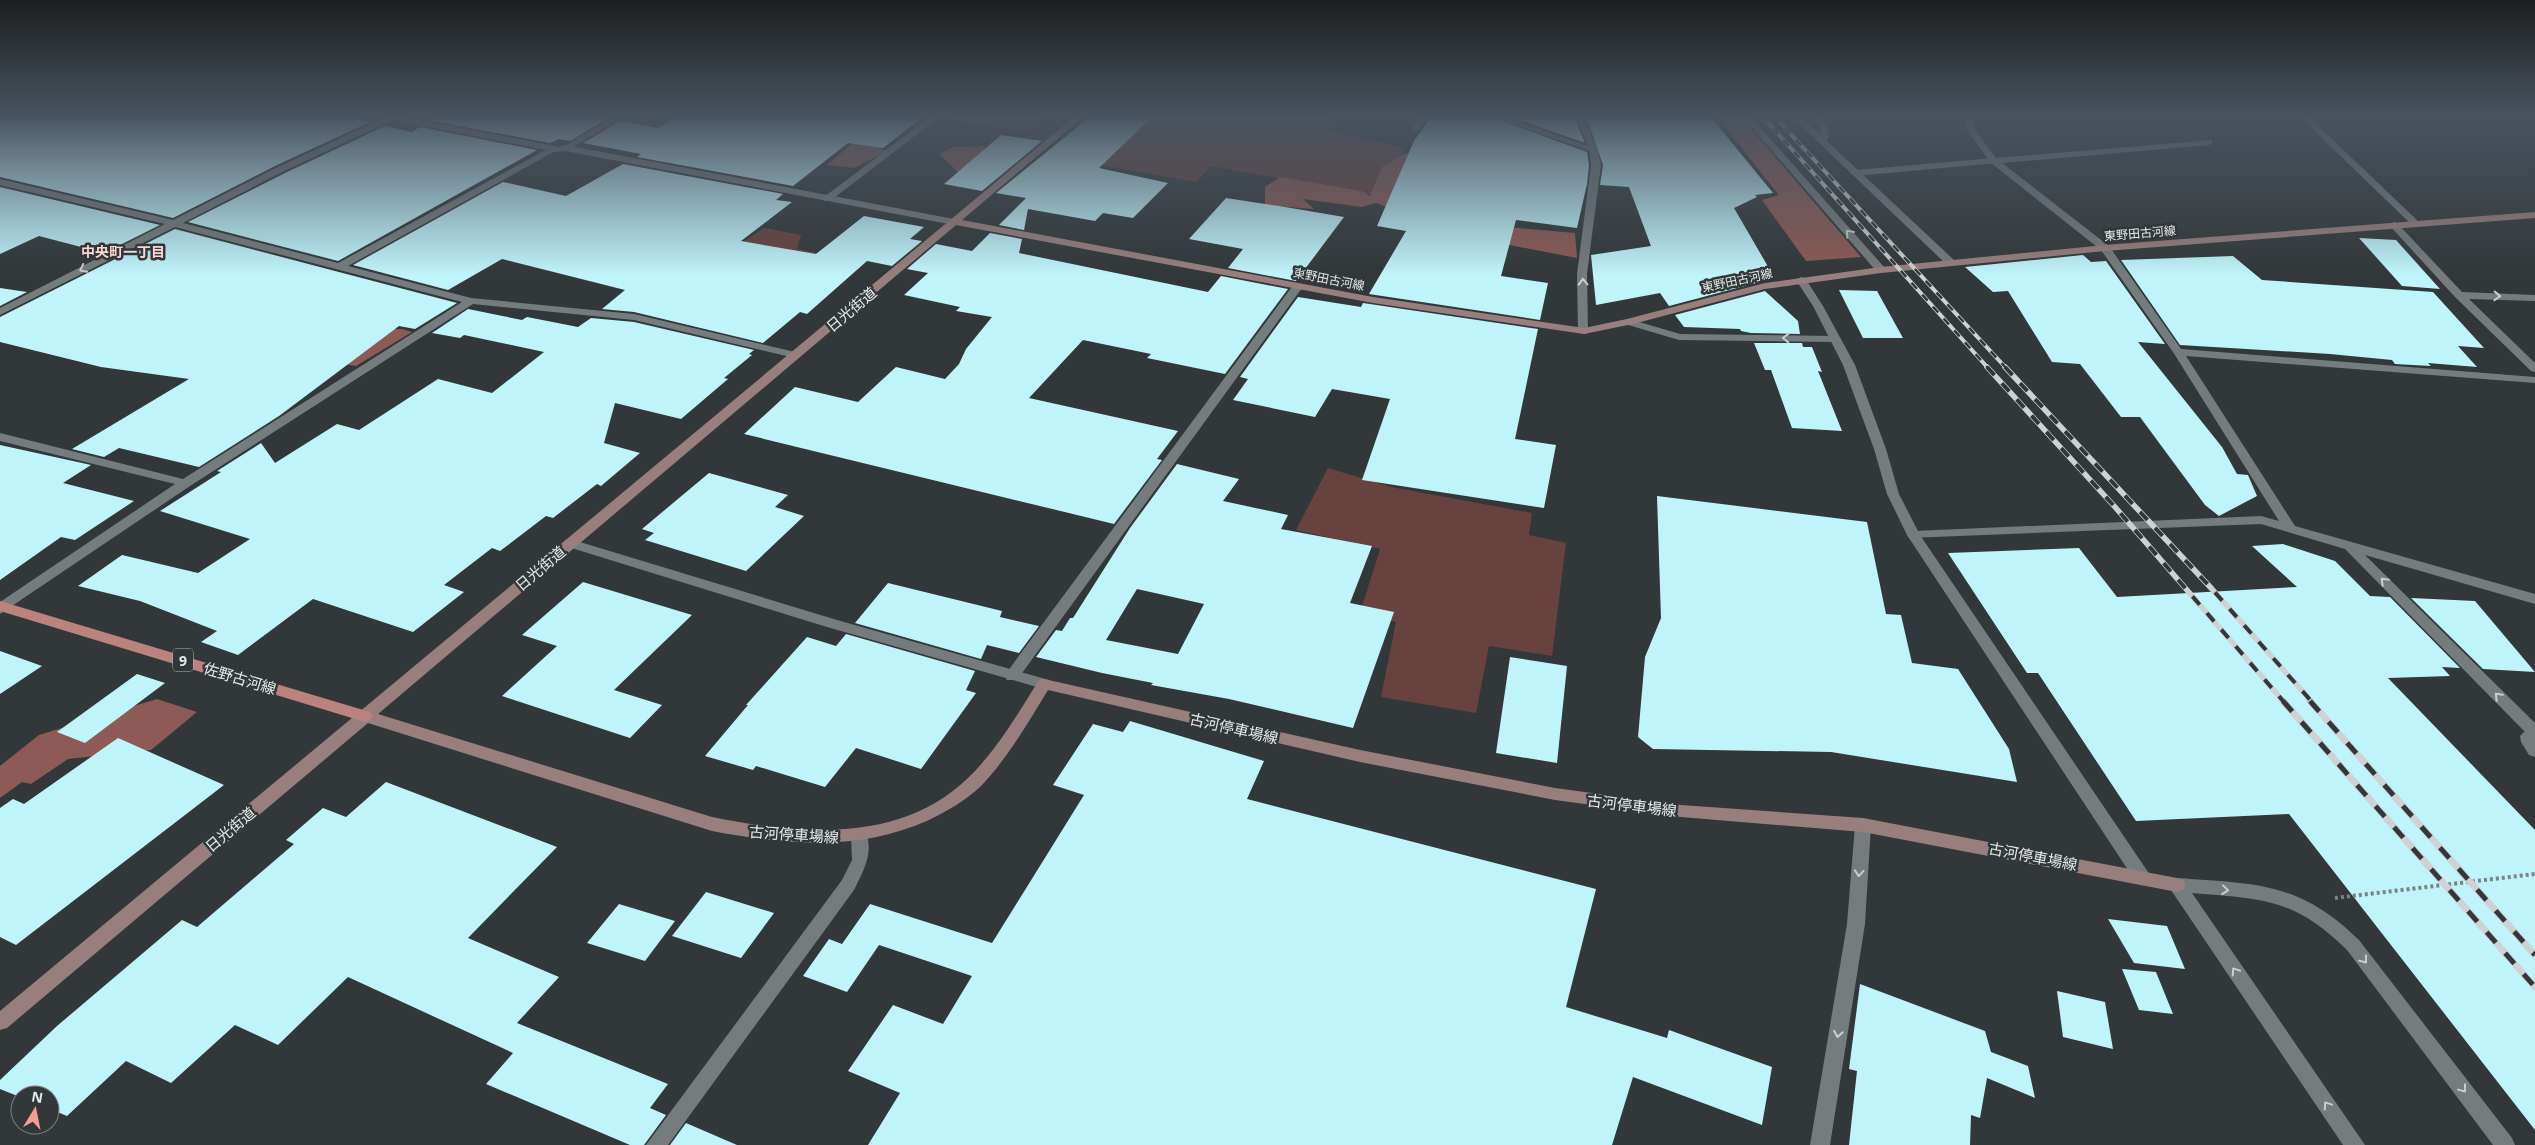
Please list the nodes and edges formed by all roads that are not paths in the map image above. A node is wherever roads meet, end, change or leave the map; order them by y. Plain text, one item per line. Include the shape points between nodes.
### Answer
1 (283, 169) edge
2 (520, 169) edge
3 (674, 169) edge
4 (865, 169) edge
5 (1016, 169) edge
6 (1595, 169) edge
7 (1793, 169) edge
8 (1850, 169) edge
9 (1896, 169) edge
10 (2005, 169) edge
11 (2359, 169) edge
12 (1854, 173) junction
13 (0, 182) edge
14 (827, 198) junction
15 (2535, 215) edge
16 (954, 222) junction
17 (173, 223) junction
18 (2416, 224) junction
19 (2394, 225) junction
20 (2105, 248) junction
21 (1950, 262) junction
22 (340, 266) junction
23 (1881, 270) junction
24 (1800, 280) junction
25 (1298, 286) junction
26 (2459, 295) junction
27 (2535, 298) edge
28 (471, 301) junction
29 (0, 312) edge
30 (1629, 322) junction
31 (1584, 331) junction
32 (1835, 339) junction
33 (2178, 352) junction
34 (794, 355) junction
35 (2535, 369) edge
36 (2535, 380) edge
37 (0, 437) edge
38 (185, 483) junction
39 (2291, 529) junction
40 (1914, 535) junction
41 (570, 543) junction
42 (2351, 548) junction
43 (2535, 599) edge
44 (1, 607) edge
45 (1012, 676) junction
46 (1044, 684) junction
47 (365, 716) junction
48 (2534, 730) edge
49 (2535, 751) edge
50 (1863, 825) junction
51 (859, 836) junction
52 (2142, 877) junction
53 (2177, 885) junction
54 (0, 1022) edge
55 (656, 1145) edge
56 (1820, 1145) edge
57 (2355, 1145) edge
58 (2506, 1145) edge

1 - 17 street
2 - 22 street
3 - 14 street
4 - 14 street
5 - 16 main road, 日光街道
31 -> 6 street via 1582,274
23 -> 7 street
8 - 12 street
9 - 12 street
10 - 20 street
11 - 18 street
12 - 21 street
13 - 17 street
14 - 16 street
15 - 18 main road, 東野田古河線
16 - 25 main road, 東野田古河線
16 - 34 main road, 日光街道
17 - 22 street
17 -> 29 street
18 - 19 main road, 東野田古河線
19 - 20 main road, 東野田古河線
19 - 26 street
20 - 21 main road, 東野田古河線
20 - 33 street
21 - 23 main road, 東野田古河線
22 - 28 street
23 - 24 main road, 東野田古河線
24 - 30 main road, 東野田古河線 via 1713,298
24 - 32 street
25 - 31 main road, 東野田古河線 via 1382,302
25 - 45 street
26 -> 27 street
26 - 35 street
28 - 34 street via 634,317
28 - 38 street
30 - 31 main road, 東野田古河線
32 -> 30 street via 1680,336
32 - 40 street via 1849,364 1893,494
33 - 36 street
33 - 39 street
34 - 41 main road, 日光街道
37 - 38 street
38 - 44 street
39 - 40 street via 2261,520
39 - 42 street
40 - 52 street
41 - 45 street
41 - 47 main road, 日光街道
42 - 43 street
48 -> 42 street
44 - 47 main road, 佐野古河線 / 9
45 - 46 street
46 - 50 main road, 古河停車場線 via 1360,756 1554,794 1681,811
46 - 51 main road, 古河停車場線 via 1003,750 955,799 889,830
47 - 51 main road, 古河停車場線 via 712,824 770,835 814,838
47 - 54 main road, 日光街道
48 - 49 street via 2528,736
50 - 52 main road, 古河停車場線
50 -> 56 street via 1856,924
51 - 55 street via 860,860 848,885
52 - 53 main road, 古河停車場線
57 -> 53 street
53 -> 58 street via 2248,892 2296,902 2320,915 2353,945

